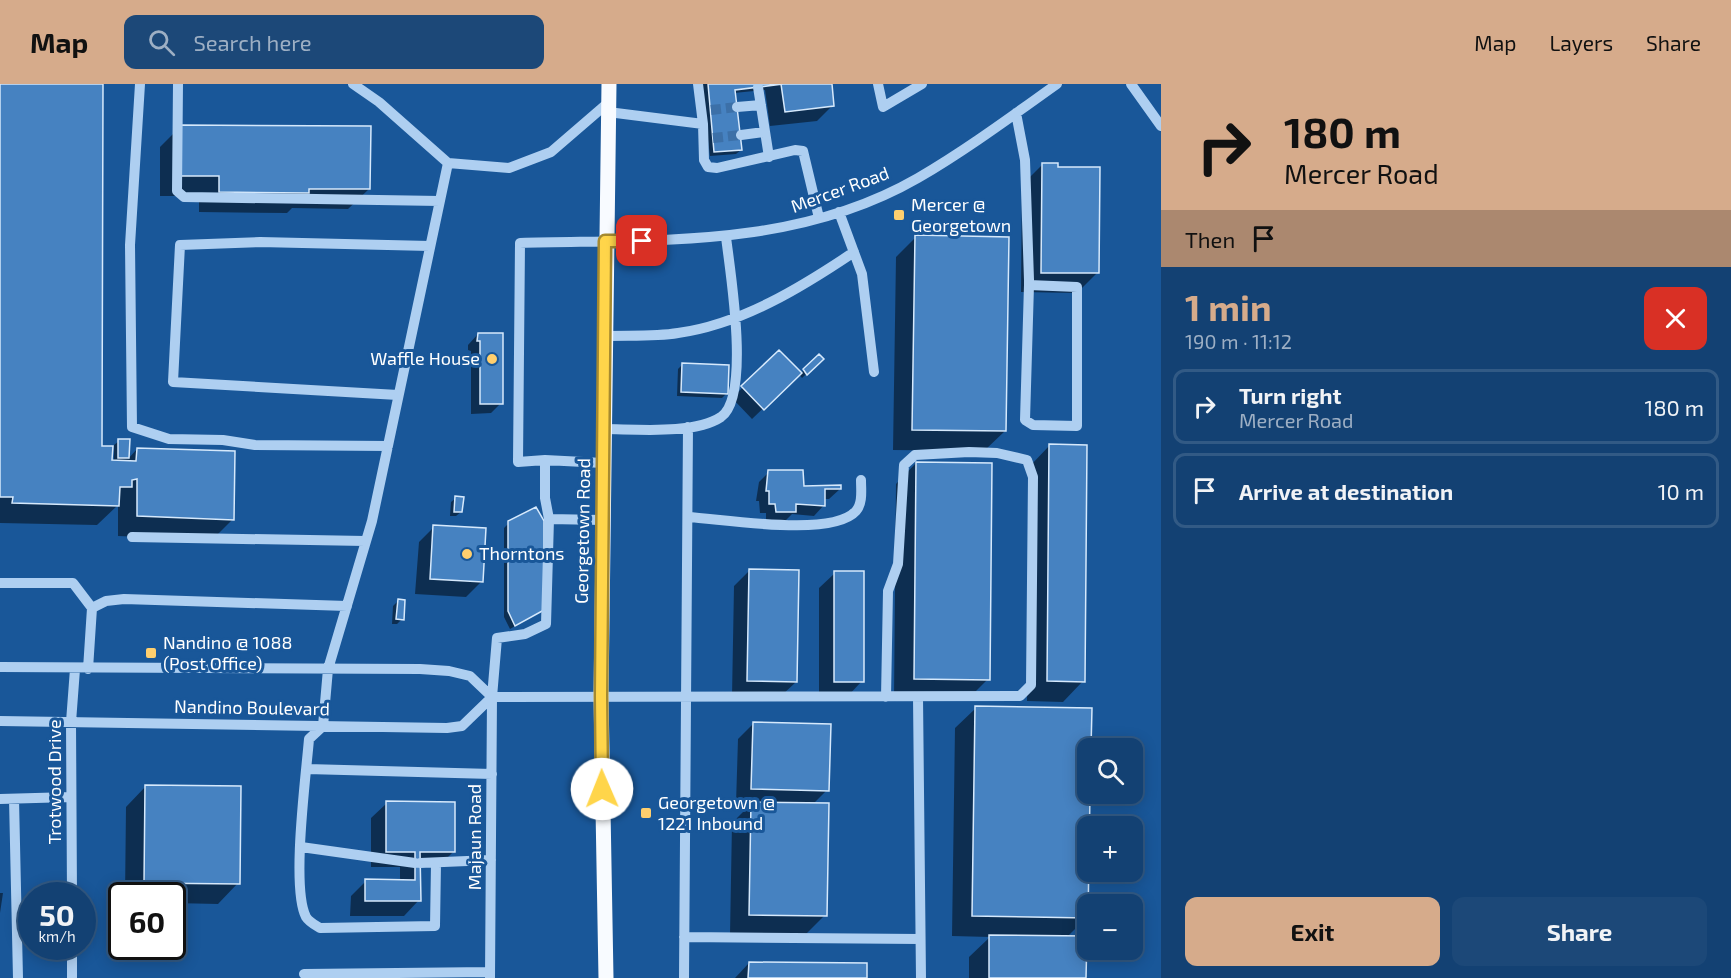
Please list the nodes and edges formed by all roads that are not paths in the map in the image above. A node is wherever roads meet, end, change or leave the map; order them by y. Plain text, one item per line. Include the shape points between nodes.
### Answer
1 (140, 84) edge
2 (178, 84) edge
3 (353, 84) edge
4 (609, 84) edge
5 (698, 84) edge
6 (878, 84) edge
7 (922, 84) edge
8 (1057, 84) edge
9 (1131, 84) edge
10 (758, 87) dead end
11 (761, 105) junction
12 (608, 107) junction
13 (737, 107) tunnel mouth
14 (1016, 113) junction
15 (703, 124) junction
16 (1161, 126) edge
17 (764, 132) junction
18 (741, 135) tunnel mouth
19 (769, 157) junction
20 (448, 163) junction
21 (440, 201) junction
22 (839, 212) junction
23 (819, 218) junction
24 (726, 237) junction
25 (605, 241) junction
26 (430, 246) junction
27 (854, 252) junction
28 (1029, 285) junction
29 (735, 317) junction
30 (604, 336) junction
31 (874, 372) dead end
32 (398, 395) junction
33 (688, 427) junction
34 (603, 429) junction
35 (388, 446) junction
36 (545, 460) junction
37 (603, 463) junction
38 (861, 480) dead end
39 (688, 517) junction
40 (549, 519) junction
41 (602, 520) junction
42 (132, 537) dead end
43 (365, 541) junction
44 (0, 583) edge
45 (347, 606) junction
46 (92, 608) junction
47 (0, 668) edge
48 (75, 669) junction
49 (88, 669) junction
50 (328, 669) junction
51 (601, 696) junction
52 (492, 697) junction
53 (686, 697) junction
54 (886, 697) junction
55 (918, 697) junction
56 (0, 722) edge
57 (71, 722) junction
58 (323, 726) junction
59 (307, 769) junction
60 (492, 774) junction
61 (71, 797) junction
62 (0, 799) edge
63 (14, 799) junction
64 (301, 847) junction
65 (491, 860) junction
66 (436, 864) junction
67 (72, 882) edge
68 (684, 937) junction
69 (920, 939) junction
70 (72, 960) edge
71 (304, 974) dead end
72 (490, 975) edge
73 (18, 978) edge
74 (72, 978) edge
75 (606, 978) edge
76 (684, 978) edge
77 (921, 978) edge

1 - 35 street via 130,245 132,427 169,439 255,445
2 - 21 street via 177,191 184,197
3 - 20 street
4 - 12 main road, Georgetown Road
5 - 15 street via 706,111
6 - 7 street via 883,107
8 - 14 street, Mercer Road
9 - 16 street
10 - 11 street
11 - 13 street
11 - 17 street
12 - 15 street
12 - 20 street via 551,152 509,168
12 - 25 main road, Georgetown Road
14 - 22 street, Mercer Road via 917,178
14 - 28 street via 1025,160
15 - 19 street via 709,138 705,160 708,167
17 - 18 street
17 - 19 street
19 - 23 street via 803,151
20 - 21 street
21 - 26 street
22 - 23 street, Mercer Road
22 - 27 street
23 - 24 street, Mercer Road
24 - 25 street, Mercer Road
24 - 29 street
25 - 30 main road, Georgetown Road
25 - 36 street, Mercer Road via 520,243 518,462
26 - 32 street
26 - 32 street via 180,244 173,382
27 - 29 street via 810,282
27 - 31 street via 862,274
28 - 28 street via 1025,420 1033,425 1077,426 1077,287
29 - 30 street via 679,333
29 - 33 street via 734,397 722,416
30 - 34 main road, Georgetown Road
32 - 35 street
33 - 34 street
33 - 39 street
34 - 37 main road, Georgetown Road
35 - 43 street
36 - 37 street
36 - 40 street
37 - 41 main road, Georgetown Road
38 - 39 street via 857,510 838,523 784,526
39 - 53 street
40 - 41 street
40 - 52 street, Majaun Road via 546,624 525,634 497,638
41 - 51 main road, Georgetown Road
42 - 43 street
43 - 45 street
44 - 46 street via 73,583
45 - 46 street via 124,599
45 - 50 street
46 - 49 street
47 - 48 street, Nandino Boulevard
48 - 49 street, Nandino Boulevard
48 - 57 street, Trotwood Drive
49 - 50 street, Nandino Boulevard
50 - 52 street, Nandino Boulevard via 448,671 470,676
50 - 58 street
51 - 52 street
51 - 53 street
51 - 75 main road, Georgetown Road
52 - 58 street, Nandino Boulevard via 462,726
52 - 60 street, Majaun Road
53 - 54 street
53 - 68 street
54 - 55 street
54 - 55 street via 888,591 898,564 904,465 915,455 969,452 1027,460 1033,477 1031,685 1020,696
55 - 69 street
56 - 57 street, Nandino Boulevard
57 - 58 street, Nandino Boulevard
57 - 61 street, Trotwood Drive
58 - 59 street via 309,739
59 - 60 street
59 - 64 street
60 - 65 street, Majaun Road
61 - 63 street
61 - 67 street, Trotwood Drive
62 - 63 street
63 - 73 street
64 - 66 street
64 - 66 street via 301,905 307,920 320,928 435,926
65 - 66 street
65 - 72 street, Majaun Road
68 - 69 street
68 - 76 street
69 - 77 street
70 - 74 street
71 - 72 street

